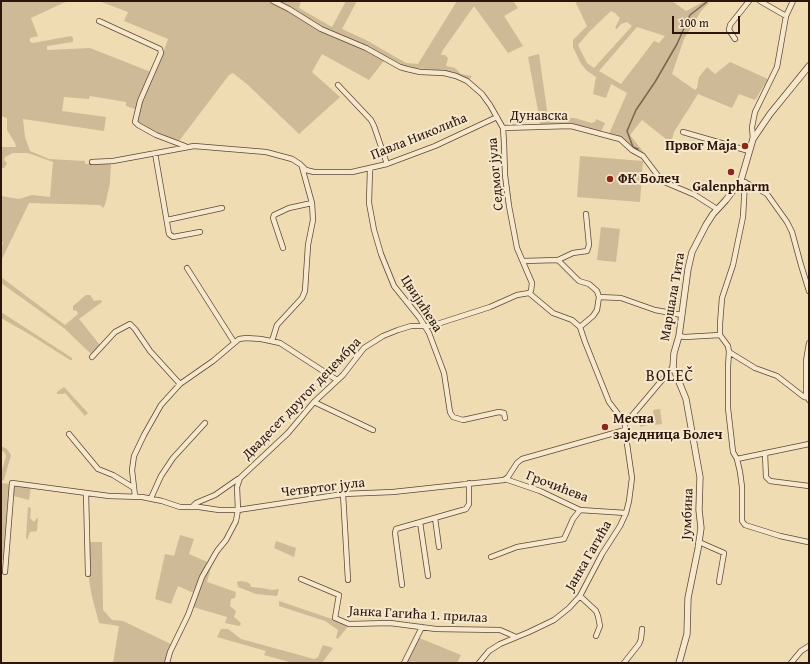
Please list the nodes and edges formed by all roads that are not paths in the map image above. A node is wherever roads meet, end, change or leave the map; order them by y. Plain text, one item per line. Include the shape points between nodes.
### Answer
1 (273, 1) edge
2 (749, 1) edge
3 (760, 1) edge
4 (794, 1) edge
5 (786, 16) junction
6 (99, 21) dead end
7 (735, 39) dead end
8 (809, 66) edge
9 (338, 85) dead end
10 (497, 117) junction
11 (503, 128) junction
12 (683, 132) dead end
13 (753, 139) junction
14 (185, 146) junction
15 (749, 151) junction
16 (155, 153) junction
17 (92, 162) dead end
18 (387, 164) junction
19 (302, 167) junction
20 (370, 169) junction
21 (743, 181) junction
22 (312, 202) junction
23 (222, 208) dead end
24 (717, 209) junction
25 (586, 214) dead end
26 (167, 220) junction
27 (200, 232) dead end
28 (284, 248) dead end
29 (558, 260) junction
30 (523, 261) junction
31 (187, 268) dead end
32 (809, 288) edge
33 (529, 293) junction
34 (599, 297) junction
35 (682, 315) junction
36 (426, 327) junction
37 (580, 327) junction
38 (720, 335) junction
39 (679, 336) junction
40 (272, 341) junction
41 (234, 342) junction
42 (809, 343) edge
43 (730, 352) junction
44 (92, 358) dead end
45 (672, 367) junction
46 (337, 380) junction
47 (180, 384) junction
48 (809, 399) edge
49 (314, 402) junction
50 (505, 418) dead end
51 (627, 422) junction
52 (205, 423) dead end
53 (373, 430) dead end
54 (625, 430) junction
55 (69, 434) dead end
56 (809, 444) edge
57 (765, 453) junction
58 (737, 459) junction
59 (240, 478) junction
60 (505, 479) junction
61 (469, 483) junction
62 (809, 486) edge
63 (134, 488) junction
64 (86, 493) junction
65 (343, 494) junction
66 (135, 496) junction
67 (151, 498) junction
68 (192, 507) junction
69 (238, 510) junction
70 (580, 510) junction
71 (626, 513) junction
72 (435, 518) junction
73 (420, 522) junction
74 (700, 542) junction
75 (808, 542) edge
76 (439, 547) dead end
77 (491, 556) dead end
78 (5, 572) dead end
79 (88, 574) dead end
80 (428, 576) dead end
81 (301, 579) dead end
82 (348, 580) dead end
83 (719, 582) dead end
84 (402, 585) dead end
85 (580, 596) junction
86 (422, 627) junction
87 (642, 629) dead end
88 (596, 636) dead end
89 (516, 637) junction
90 (809, 646) edge
91 (167, 663) edge
92 (404, 663) edge
93 (479, 663) edge
94 (624, 663) edge
95 (679, 663) edge
96 (791, 663) edge

1 - 10 street, Седмог јула via 321,29 407,69 444,73 467,81 486,100
2 - 7 street via 730,25 729,30
3 - 5 street
4 - 5 street
5 - 13 street via 777,67 755,112
6 - 14 street, Павла Николића via 161,50 140,101 135,122 156,135
8 - 13 street, Маршала Тита
9 - 18 street via 371,120
10 - 11 street, Седмог јула
10 - 18 street, Павла Николића via 435,146
11 - 24 street, Дунавска via 571,126 620,139 643,156 662,181 694,195
11 - 30 street, Седмог јула via 509,206 517,248
12 - 15 street
13 - 15 street, Маршала Тита
14 - 16 street, Павла Николића
14 - 19 street, Павла Николића via 266,152 292,159
15 - 21 street, Маршала Тита
16 - 17 street, Павла Николића
16 - 26 street
18 - 20 street, Павла Николића
19 - 20 street, Павла Николића via 309,171 324,173
19 - 22 street
20 - 36 street, Цвијићева via 368,203 381,254 394,286
21 - 24 street, Маршала Тита
21 - 32 street via 767,194 787,222
21 - 38 street via 743,217 720,310
22 - 28 street via 274,215
22 - 40 street via 313,220 304,294 280,321
23 - 26 street
24 - 35 street, Маршала Тита via 706,225 690,260
25 - 29 street via 590,245 587,251 573,253
26 - 27 street via 169,234 172,236
29 - 30 street
29 - 34 street via 579,280 594,288
30 - 33 street, Седмог јула via 532,284
31 - 41 street
33 - 36 street, Двадесет другог децембра
33 - 37 street via 553,313 572,320
34 - 35 street via 621,298 655,310
34 - 37 street via 597,310
35 - 39 street, Маршала Тита
36 - 46 street, Двадесет другог децембра via 411,326 374,342 357,355
36 - 50 street, Цвијићева via 444,373 453,417 463,420 499,412 504,413
37 - 51 street via 608,402
38 - 39 street
38 - 43 street
39 - 45 street, Маршала Тита
40 - 41 street via 242,338
40 - 46 street via 280,343
41 - 47 street via 213,361
42 - 48 street via 806,362 806,393
43 - 48 street via 755,368 777,376
43 - 58 street via 728,408 733,452
44 - 47 street via 115,332 130,324
45 - 51 street, Маршала Тита
45 - 74 street, Јумбина via 686,399 700,477
46 - 49 street, Двадесет другог децембра
47 - 63 street via 161,405 137,448 132,463
49 - 53 street
49 - 59 street, Двадесет другог децембра via 288,433
51 - 54 street, Маршала Тита
52 - 67 street via 172,458
54 - 60 street via 522,459
54 - 71 street, Јанка Гагића via 632,478
55 - 63 street via 98,470 113,475
56 - 57 street
57 - 58 street
57 - 62 street via 766,477 770,481
58 - 75 street via 742,487 743,523 780,536
59 - 68 street
59 - 69 street, Двадесет другог децембра via 237,487
60 - 61 street, Четвртог јула
60 - 70 street, Грочићева via 540,491
61 - 65 street, Четвртог јула via 393,492
61 - 72 street via 470,504 466,510
63 - 66 street
64 - 66 street, Четвртог јула
64 - 78 street, Четвртог јула via 12,483
64 - 79 street
65 - 69 street, Четвртог јула
65 - 82 street
66 - 67 street, Четвртог јула
67 - 68 street, Четвртог јула via 180,507
68 - 69 street, Четвртог јула
69 - 91 street, Двадесет другог децембра via 233,528 202,576
70 - 71 street, Грочићева
70 - 77 street via 564,539 517,547
71 - 85 street, Јанка Гагића
72 - 73 street
72 - 76 street
73 - 80 street
73 - 84 street via 395,531
74 - 83 street via 724,553
74 - 95 street, Јумбина via 688,598 687,634
81 - 86 street, Јанка Гагића 1. прилаз via 339,595 335,617 338,620 349,624 390,623
85 - 88 street via 596,611 600,626
85 - 89 street, Јанка Гагића via 554,620
86 - 89 street, Јанка Гагића 1. прилаз via 500,630
86 - 92 street
87 - 94 street via 639,644
89 - 93 street, Јанка Гагића via 494,647
90 - 96 street

